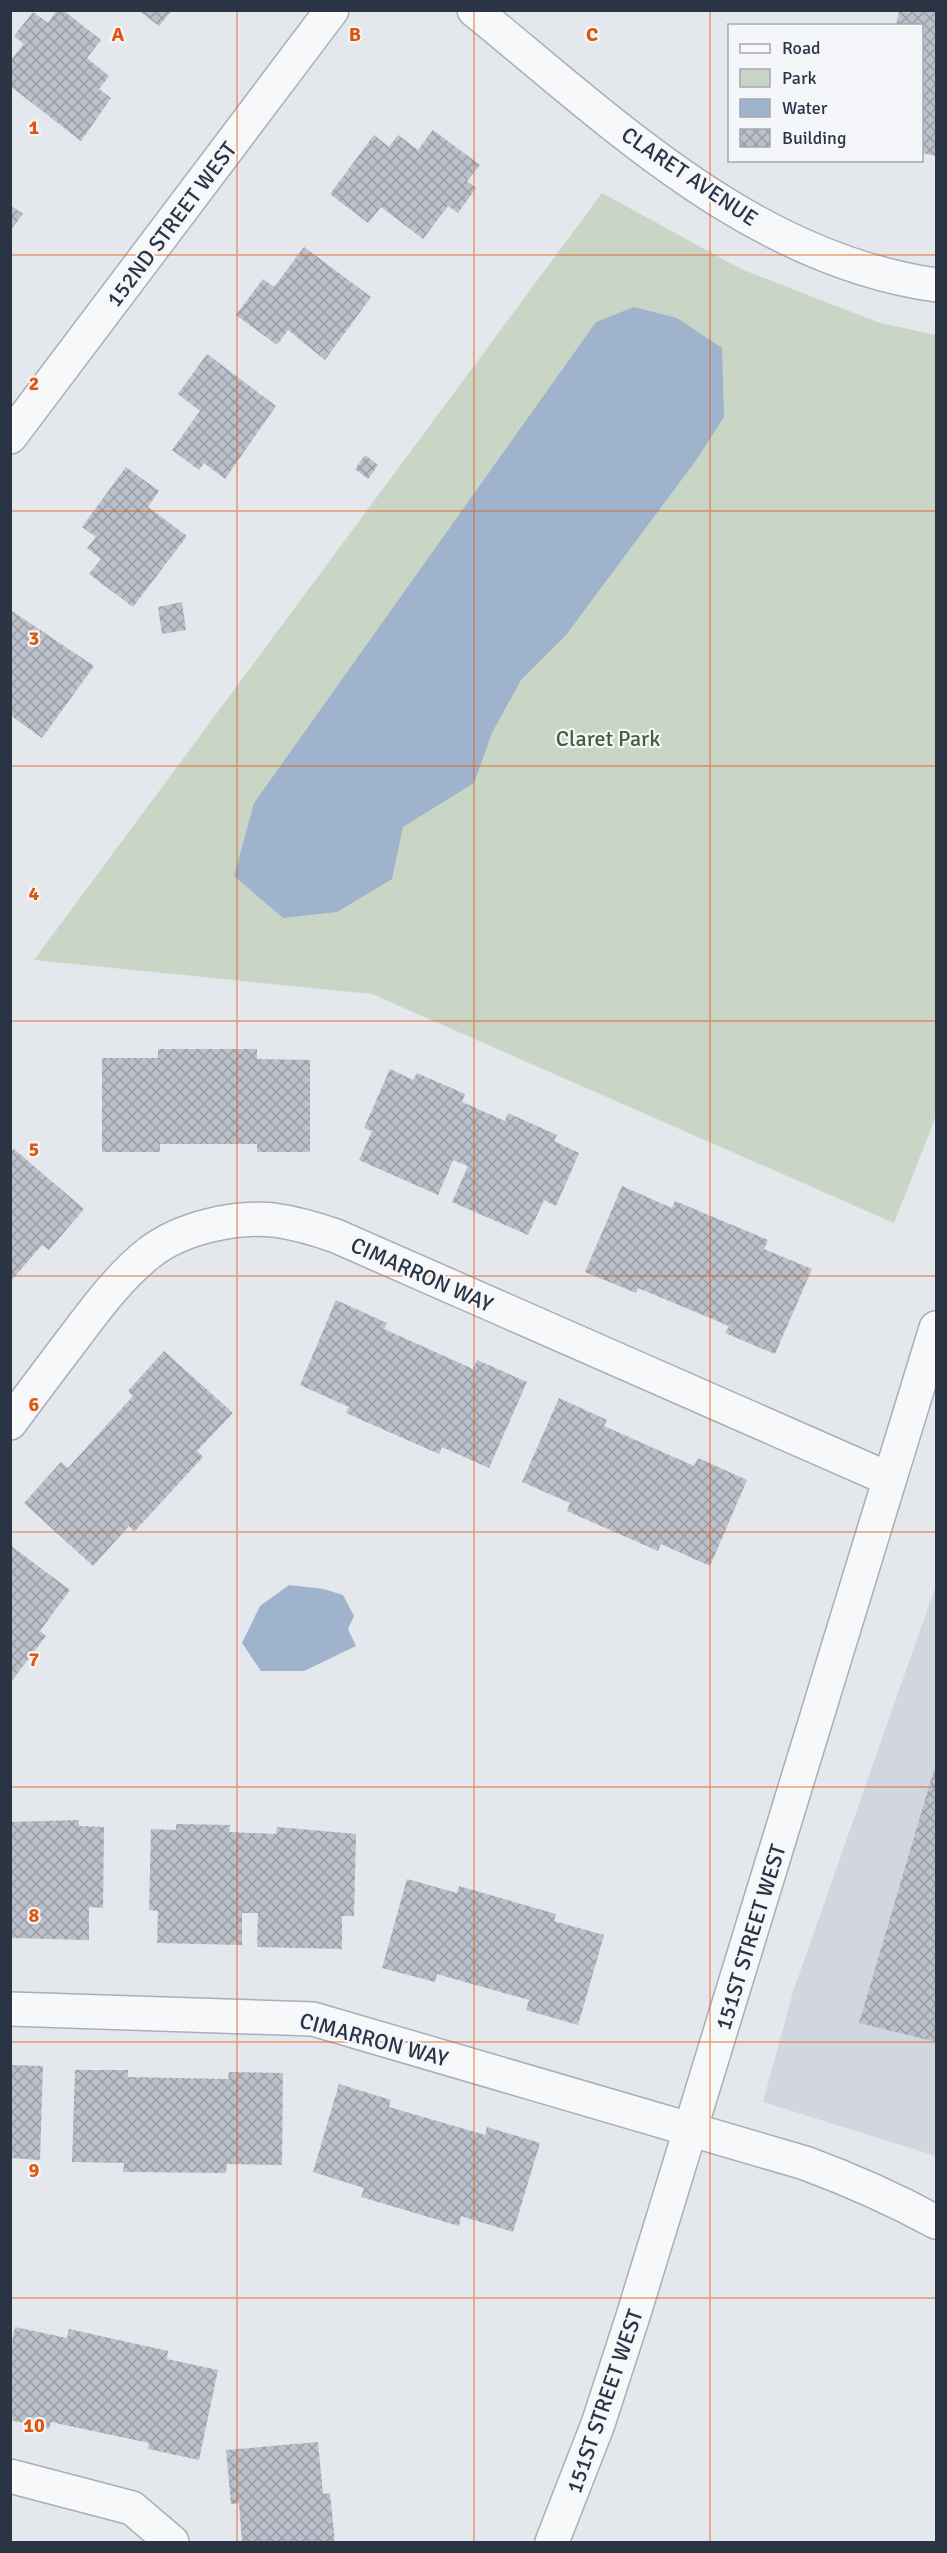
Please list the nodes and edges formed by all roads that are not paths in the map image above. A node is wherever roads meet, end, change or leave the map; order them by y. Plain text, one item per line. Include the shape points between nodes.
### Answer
1 (332, 10) edge
2 (474, 10) edge
3 (936, 285) edge
4 (10, 437) edge
5 (936, 1328) edge
6 (10, 1423) edge
7 (889, 1479) junction
8 (10, 2009) edge
9 (692, 2130) junction
10 (936, 2222) edge
11 (10, 2476) edge
12 (172, 2542) edge
13 (552, 2542) edge

1 - 4 street, 152ND STREET WEST
2 - 3 street, CLARET AVENUE via 641,146 754,222 837,259
5 - 7 street, 151ST STREET WEST
6 - 7 street, CIMARRON WAY via 105,1297 150,1252 178,1236 209,1226 273,1220 305,1225 336,1236
7 - 9 street, 151ST STREET WEST
8 - 9 street, CIMARRON WAY via 313,2019
9 - 10 street, CIMARRON WAY via 852,2180
9 - 13 street, 151ST STREET WEST via 598,2424
11 - 12 street via 132,2508

